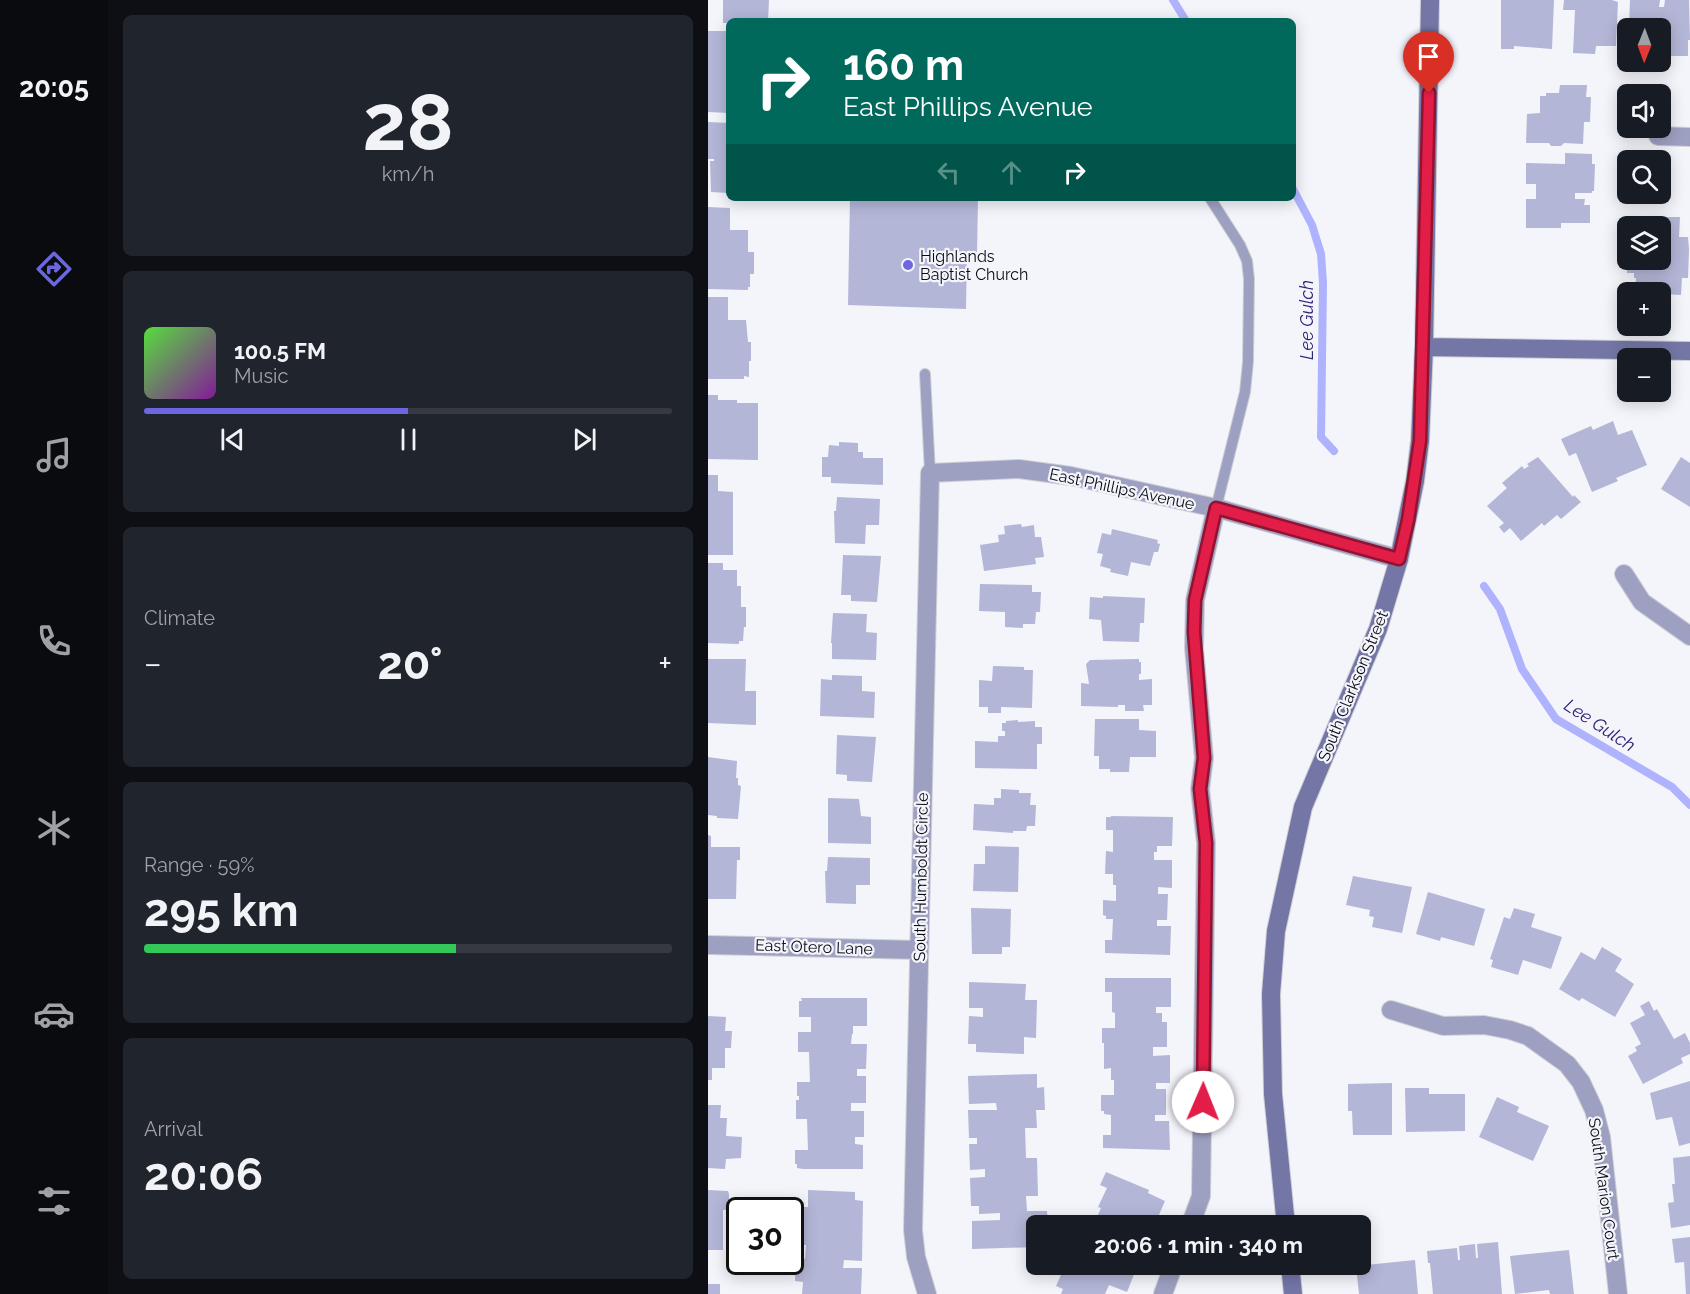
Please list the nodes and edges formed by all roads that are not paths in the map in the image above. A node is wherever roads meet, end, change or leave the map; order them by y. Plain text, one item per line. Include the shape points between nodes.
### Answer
1 (1430, 0) edge
2 (1671, 136) edge
3 (1690, 137) edge
4 (1212, 201) edge
5 (1424, 347) junction
6 (1690, 351) edge
7 (925, 374) dead end
8 (938, 473) junction
9 (1216, 508) junction
10 (1399, 559) junction
11 (1624, 574) dead end
12 (1690, 636) edge
13 (708, 945) edge
14 (920, 950) junction
15 (1391, 1010) dead end
16 (1194, 1215) edge
17 (1285, 1215) edge
18 (1170, 1275) edge
19 (1291, 1275) edge
20 (927, 1294) edge
21 (1163, 1294) edge
22 (1293, 1294) edge
23 (1617, 1294) edge

1 - 5 street, South Clarkson Street
2 - 3 street
4 - 9 lane via 1240,245 1249,279 1245,392
5 - 6 street
5 - 10 street, South Clarkson Street via 1420,441
7 - 8 lane
8 - 9 street, East Phillips Avenue via 1019,469 1071,476
8 - 14 street, South Humboldt Circle
9 - 10 street, East Phillips Avenue
9 - 16 street via 1195,600 1194,648 1204,758 1200,789 1206,843 1201,1196
10 - 17 street, South Clarkson Street via 1378,629 1303,807 1276,931 1271,994 1273,1094
11 - 12 street via 1642,602
13 - 14 street, East Otero Lane
14 - 20 street, South Humboldt Circle via 913,1230
15 - 23 street, South Marion Court via 1443,1026 1510,1030 1528,1036 1567,1064 1581,1082 1601,1137
18 - 21 street
19 - 22 street

